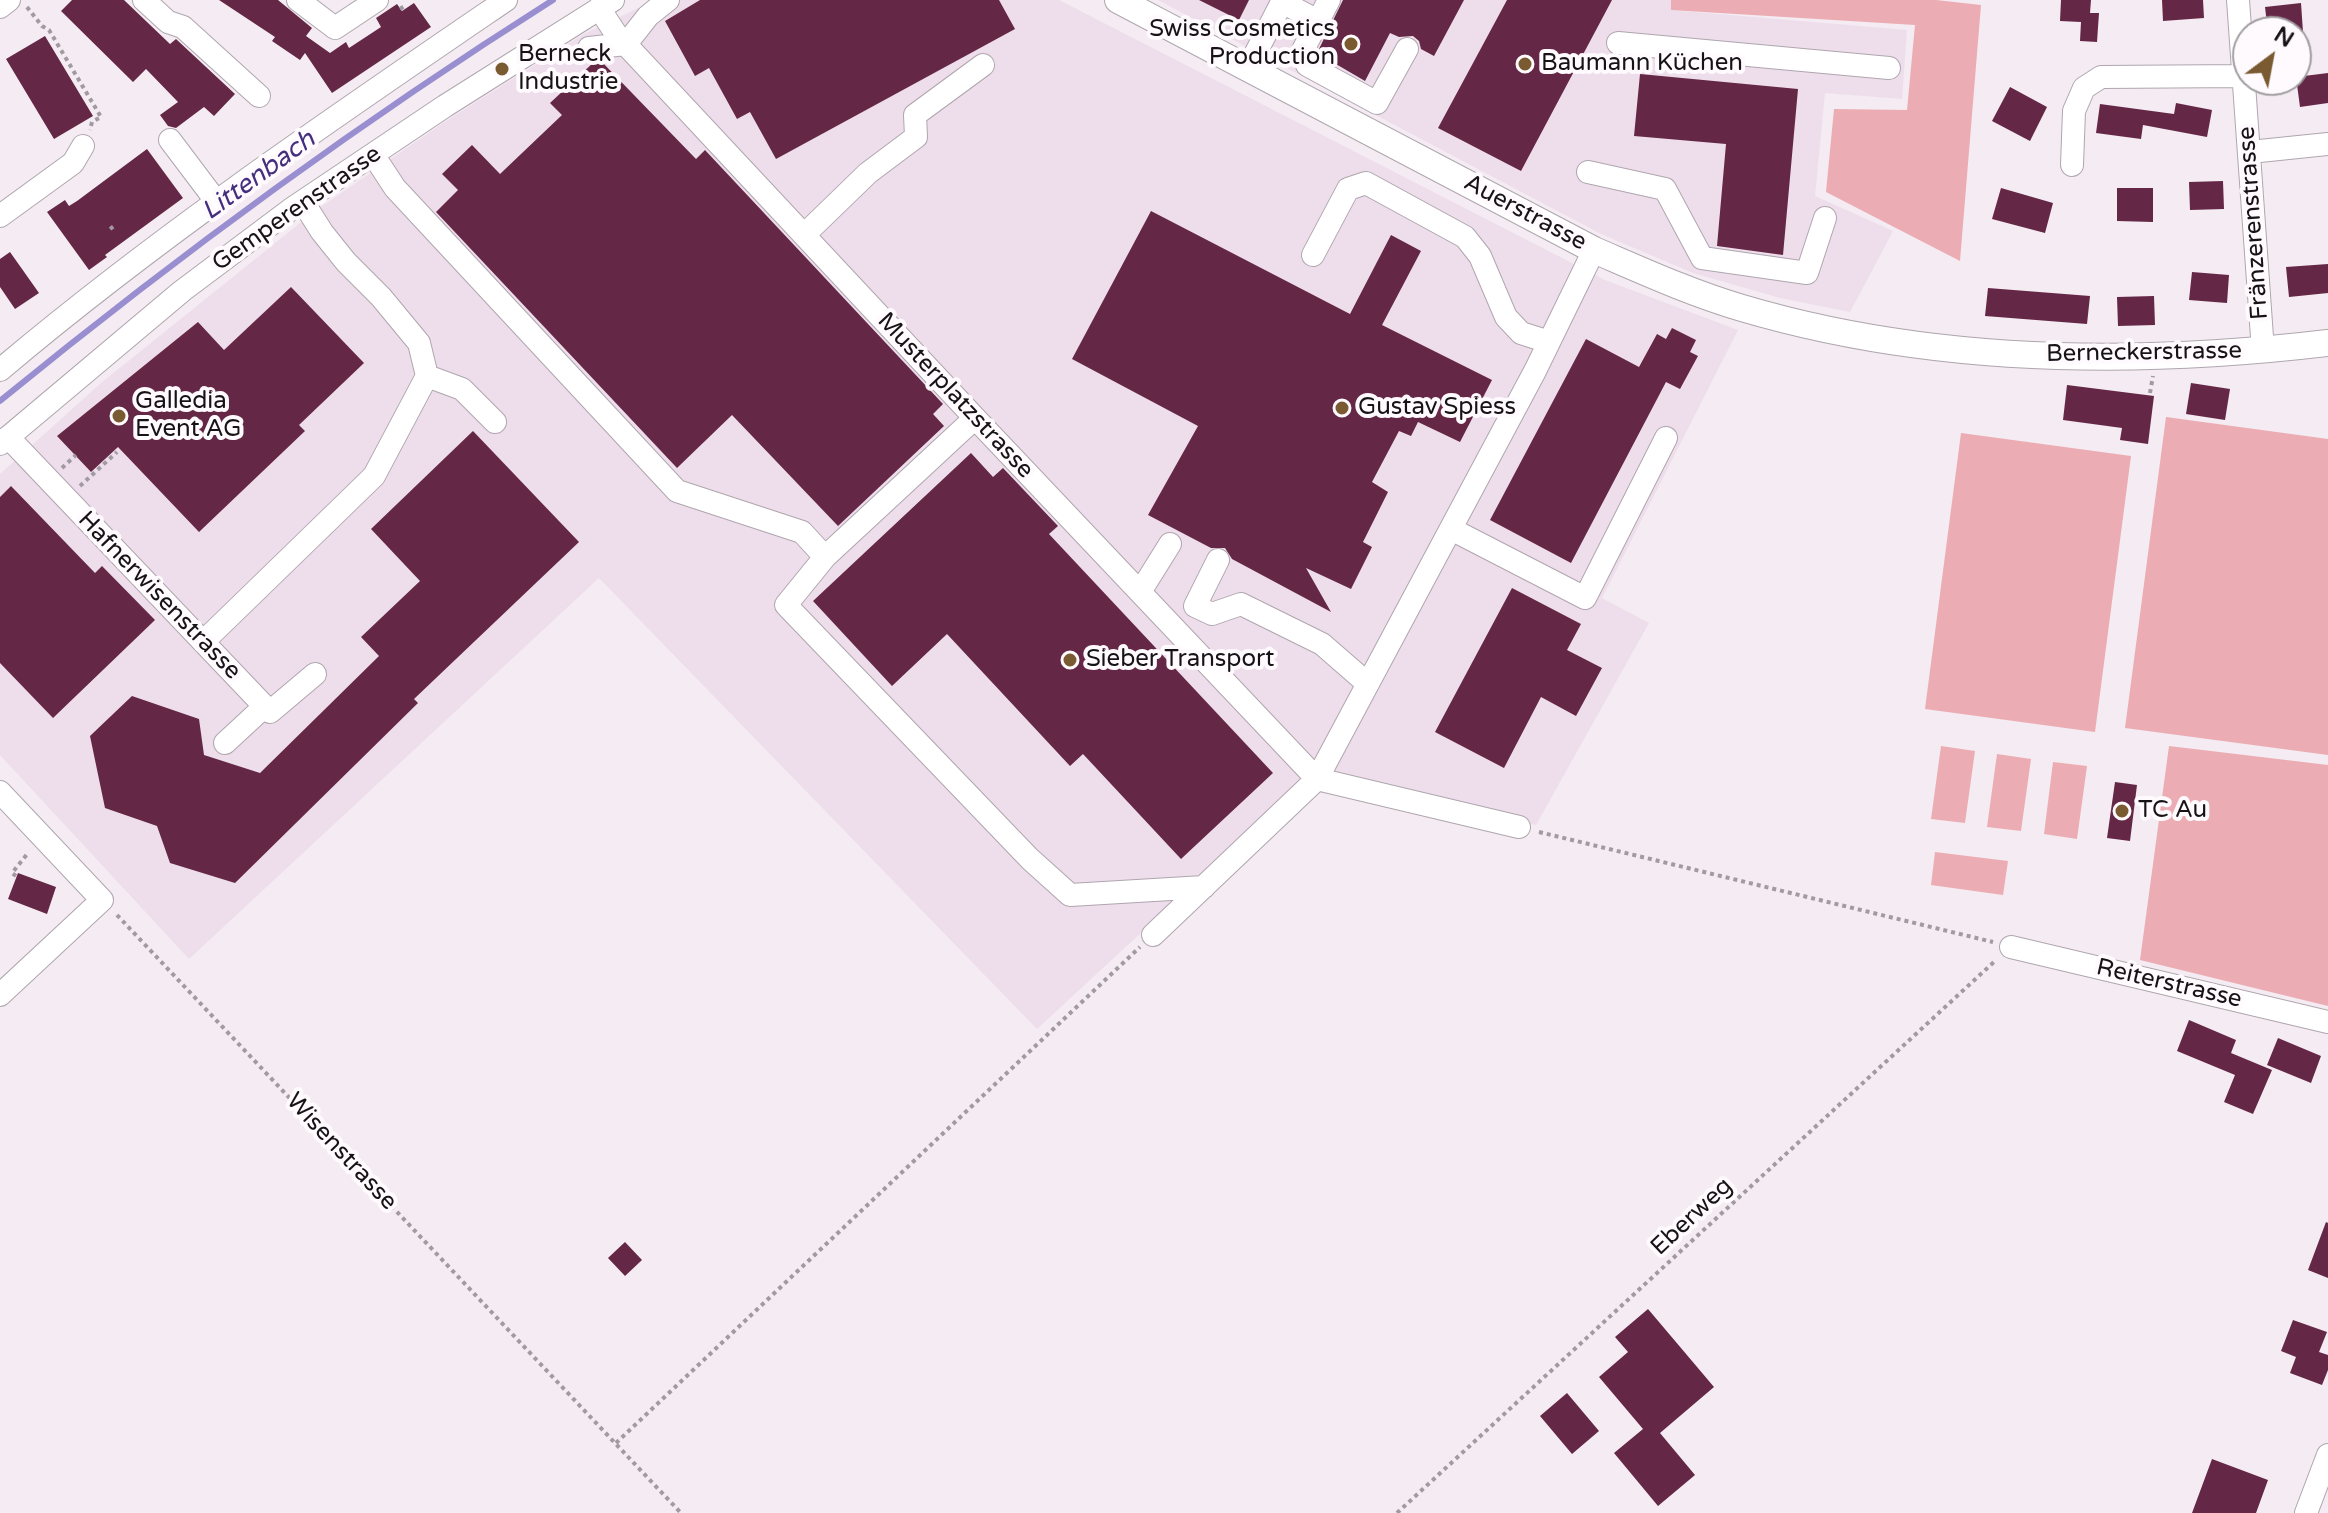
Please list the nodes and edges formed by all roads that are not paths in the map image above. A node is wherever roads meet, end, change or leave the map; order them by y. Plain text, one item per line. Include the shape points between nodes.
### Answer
1 (144, 0) edge
2 (298, 0) edge
3 (377, 0) edge
4 (506, 0) edge
5 (668, 0) edge
6 (1329, 0) edge
7 (1122, 1) edge
8 (1282, 1) edge
9 (606, 4) edge
10 (1318, 21) junction
11 (1618, 43) dead end
12 (626, 44) junction
13 (589, 48) dead end
14 (1407, 49) dead end
15 (983, 65) dead end
16 (1248, 68) junction
17 (1889, 68) dead end
18 (2232, 76) edge
19 (259, 96) dead end
20 (2245, 96) edge
21 (170, 140) dead end
22 (2328, 144) edge
23 (2250, 152) junction
24 (78, 154) dead end
25 (374, 156) junction
26 (2072, 165) dead end
27 (1588, 172) dead end
28 (216, 201) junction
29 (303, 202) junction
30 (0, 216) edge
31 (1825, 218) dead end
32 (804, 235) junction
33 (1594, 250) junction
34 (1313, 255) dead end
35 (1549, 342) junction
36 (2328, 343) edge
37 (1960, 350) joint
38 (2263, 351) junction
39 (0, 370) edge
40 (427, 376) junction
41 (975, 418) junction
42 (495, 422) dead end
43 (1666, 438) dead end
44 (4, 441) edge
45 (1451, 529) junction
46 (1170, 544) dead end
47 (825, 557) junction
48 (1218, 560) dead end
49 (1140, 592) junction
50 (203, 642) junction
51 (315, 674) dead end
52 (1368, 684) junction
53 (265, 706) junction
54 (225, 743) dead end
55 (1317, 779) junction
56 (0, 792) edge
57 (1519, 827) road end
58 (1204, 887) junction
59 (1153, 935) road end
60 (2011, 947) road end
61 (0, 995) edge
62 (2328, 1022) edge
63 (2328, 1455) edge
64 (2323, 1483) edge
65 (2306, 1513) edge

1 - 19 street via 168,22 183,27
2 - 3 street via 335,28
4 - 28 street
5 - 12 street
6 - 10 street
7 - 16 main road, Auerstrasse
8 - 10 street
8 - 16 street
9 - 12 street, Musterplatzstrasse
9 - 25 street, Gemperenstrasse
10 - 14 street via 1302,52 1307,65 1377,103
11 - 17 street
12 - 13 street
12 - 32 street, Musterplatzstrasse
15 - 32 street via 915,115 916,137 868,173
16 - 33 main road, Auerstrasse
18 - 26 street via 2101,77 2084,88 2074,111
20 - 23 street, Fränzerenstrasse
21 - 28 street
22 - 23 street
23 - 38 street, Fränzerenstrasse
24 - 30 street
25 - 29 street, Gemperenstrasse
25 - 47 street via 395,188 677,491 802,532
27 - 31 street via 1665,189 1702,258 1807,273
28 - 39 street
29 - 40 street via 346,262 419,343
29 - 44 street, Gemperenstrasse via 182,291
32 - 41 street, Musterplatzstrasse
33 - 35 street
33 - 37 main road, Auerstrasse via 1673,285 1753,311 1852,335
34 - 35 street via 1348,189 1366,183 1465,237 1480,256 1506,317 1521,333
35 - 45 street
36 - 38 main road, Berneckerstrasse
37 - 38 main road, Berneckerstrasse via 2054,356
40 - 42 street via 462,389
40 - 50 street via 374,476
41 - 47 street
41 - 49 street, Musterplatzstrasse
43 - 45 street via 1585,598
44 - 50 street, Hafnerwisenstrasse
45 - 52 street
46 - 49 street
47 - 58 street via 786,605 1070,895
48 - 52 street via 1195,606 1212,614 1241,604 1322,644
49 - 55 street, Musterplatzstrasse
50 - 53 street, Hafnerwisenstrasse via 220,670
51 - 53 street via 270,712
52 - 55 street
53 - 54 street
55 - 57 street
55 - 58 street
56 - 61 street via 102,900
58 - 59 street
60 - 62 street, Reiterstrasse
63 - 64 street
64 - 65 street

